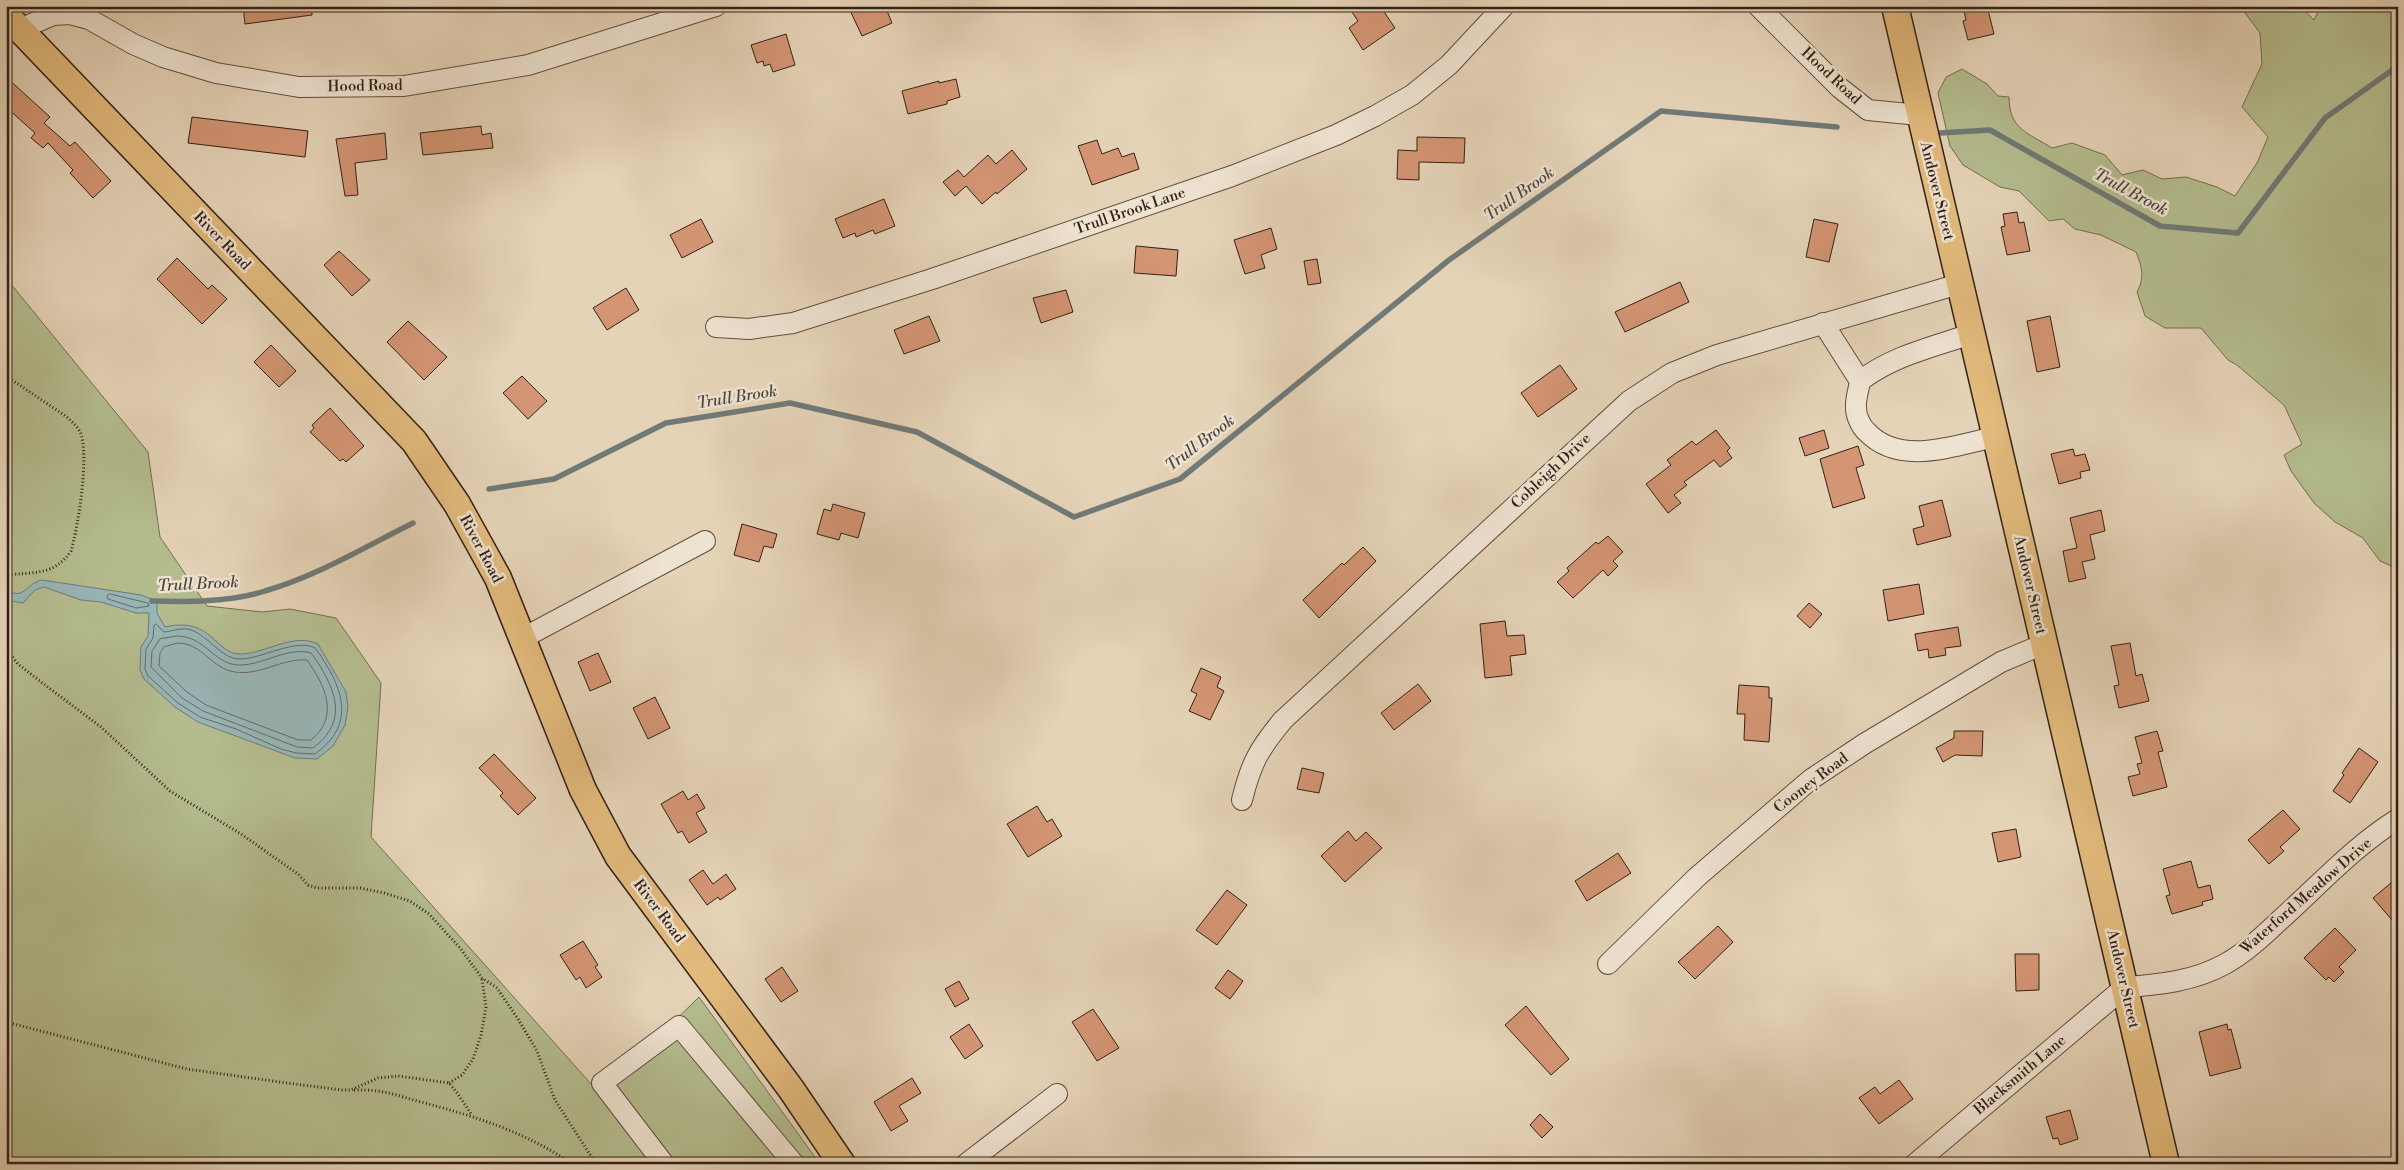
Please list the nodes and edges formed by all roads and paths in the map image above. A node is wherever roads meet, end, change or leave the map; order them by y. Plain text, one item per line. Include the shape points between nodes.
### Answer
1 (716, 6) edge
2 (1504, 6) edge
3 (1758, 6) edge
4 (1895, 6) edge
5 (13, 22) edge
6 (1919, 115) junction
7 (1959, 284) junction
8 (1823, 323) junction
9 (716, 327) dead end
10 (1971, 334) junction
11 (6, 376) edge
12 (1860, 381) junction
13 (1995, 437) junction
14 (705, 541) dead end
15 (6, 575) edge
16 (523, 638) junction
17 (2044, 644) junction
18 (6, 649) edge
19 (1242, 800) dead end
20 (2398, 819) edge
21 (1608, 964) dead end
22 (482, 978) junction
23 (2125, 987) junction
24 (6, 1022) edge
25 (449, 1083) junction
26 (351, 1090) junction
27 (1057, 1094) dead end
28 (471, 1114) junction
29 (572, 1164) edge
30 (596, 1164) edge
31 (664, 1164) edge
32 (794, 1164) edge
33 (842, 1164) edge
34 (966, 1164) edge
35 (1915, 1164) edge
36 (2166, 1164) edge

1 - 5 street, Hood Road via 528,65 404,86 299,87 216,73 163,57 89,19 70,14
2 - 9 street, Trull Brook Lane via 1449,65 1412,95 1336,135 1232,176 793,323 749,329
3 - 6 street, Hood Road via 1840,88 1868,110
4 - 6 main road, Andover Street
5 - 16 main road, River Road via 414,441 461,512 498,578
6 - 7 main road, Andover Street
7 - 8 street, Cobleigh Drive
7 - 10 main road, Andover Street
8 - 12 street
8 - 19 street, Cobleigh Drive via 1717,355 1672,373 1629,401 1283,720 1262,745 1250,768
10 - 12 street via 1890,361
10 - 13 main road, Andover Street
11 - 15 path via 68,417 82,440 84,457 71,551 64,561 51,569
12 - 13 street via 1856,408 1862,427 1876,442 1896,450 1922,452
13 - 17 main road, Andover Street
14 - 16 street
16 - 33 main road, River Road via 584,790 618,856 785,1081
17 - 21 street, Cooney Road via 2001,662 1810,780 1697,877
17 - 23 main road, Andover Street
18 - 22 path via 18,664 101,727 170,790 241,834 298,874 308,885 316,888 360,888 410,901 447,932
20 - 23 street, Waterford Meadow Drive via 2251,946 2224,964 2200,975 2164,984
22 - 25 path via 486,1007 481,1035 473,1059 462,1075
22 - 30 path via 497,988 518,1019 537,1051 556,1100
23 - 35 street, Blacksmith Lane
23 - 36 main road, Andover Street
24 - 26 path via 187,1069
25 - 26 path via 398,1076 378,1078
25 - 28 path
26 - 28 path via 377,1089
27 - 34 street
28 - 29 path via 534,1141
31 - 32 street via 602,1083 679,1026

